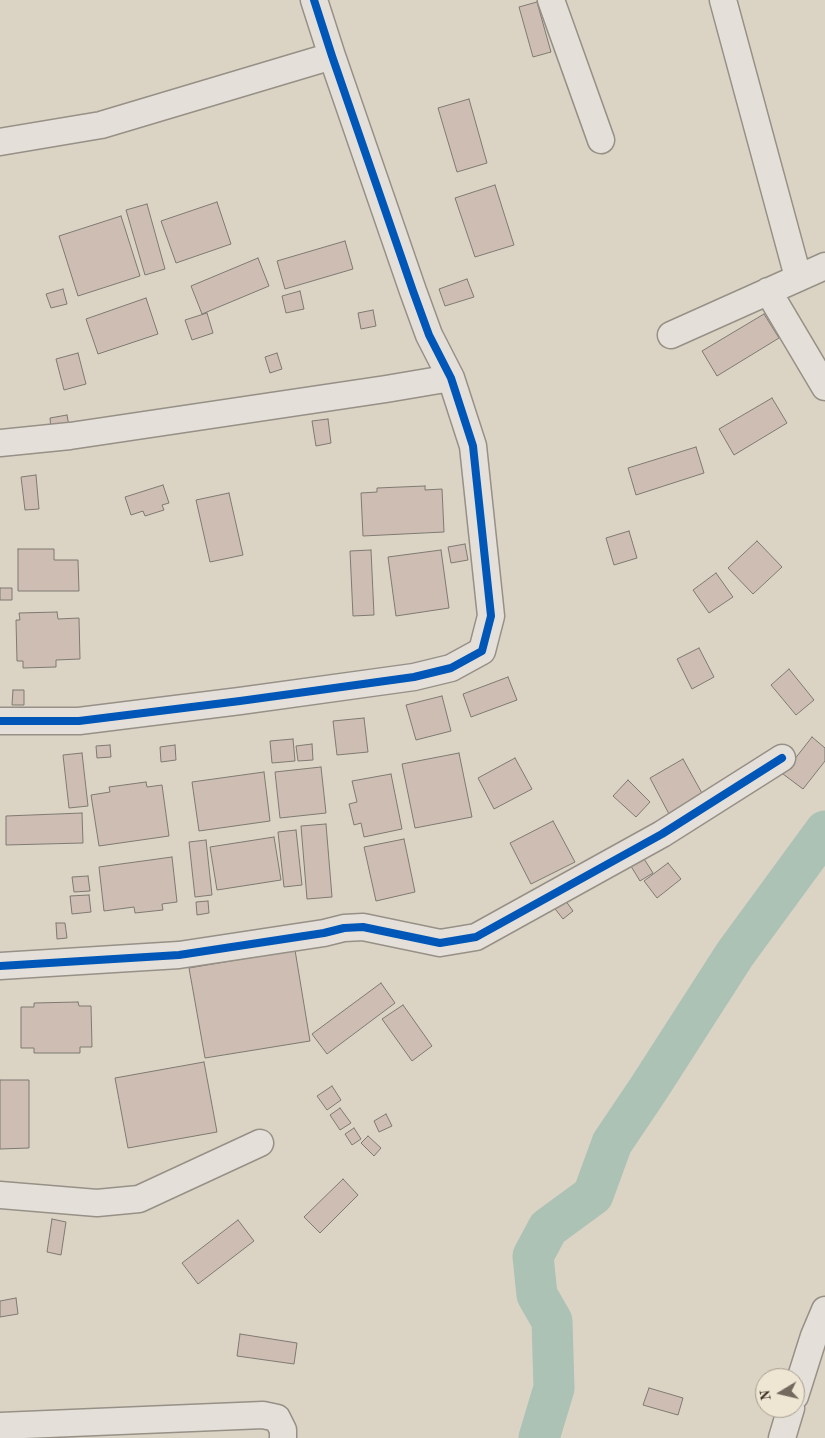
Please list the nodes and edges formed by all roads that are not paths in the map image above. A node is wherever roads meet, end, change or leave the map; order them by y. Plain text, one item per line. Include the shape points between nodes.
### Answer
1 (314, 0) edge
2 (551, 0) edge
3 (723, 0) edge
4 (332, 56) junction
5 (601, 140) dead end
6 (0, 142) edge
7 (825, 266) edge
8 (798, 277) junction
9 (768, 291) junction
10 (671, 335) dead end
11 (451, 378) junction
12 (825, 387) edge
13 (0, 443) edge
14 (0, 721) edge
15 (782, 758) dead end
16 (0, 966) edge
17 (260, 1143) dead end
18 (0, 1195) edge
19 (825, 1310) edge
20 (804, 1368) edge
21 (788, 1418) edge
22 (0, 1426) edge
23 (283, 1438) edge
24 (782, 1438) edge

1 - 4 street
2 - 5 street
3 - 8 street
4 - 6 street via 101,125
4 - 11 street via 422,318
7 - 8 street
8 - 9 street
9 - 10 street
9 - 12 street
11 - 13 street via 70,436
11 - 14 street via 472,446 491,616 482,651 451,668 414,677 79,721
15 - 16 street via 662,834 476,937 440,943 363,927 344,928 179,955
17 - 18 street via 139,1199 97,1203
19 - 20 street
21 - 24 street
22 - 23 street via 263,1415 277,1418

